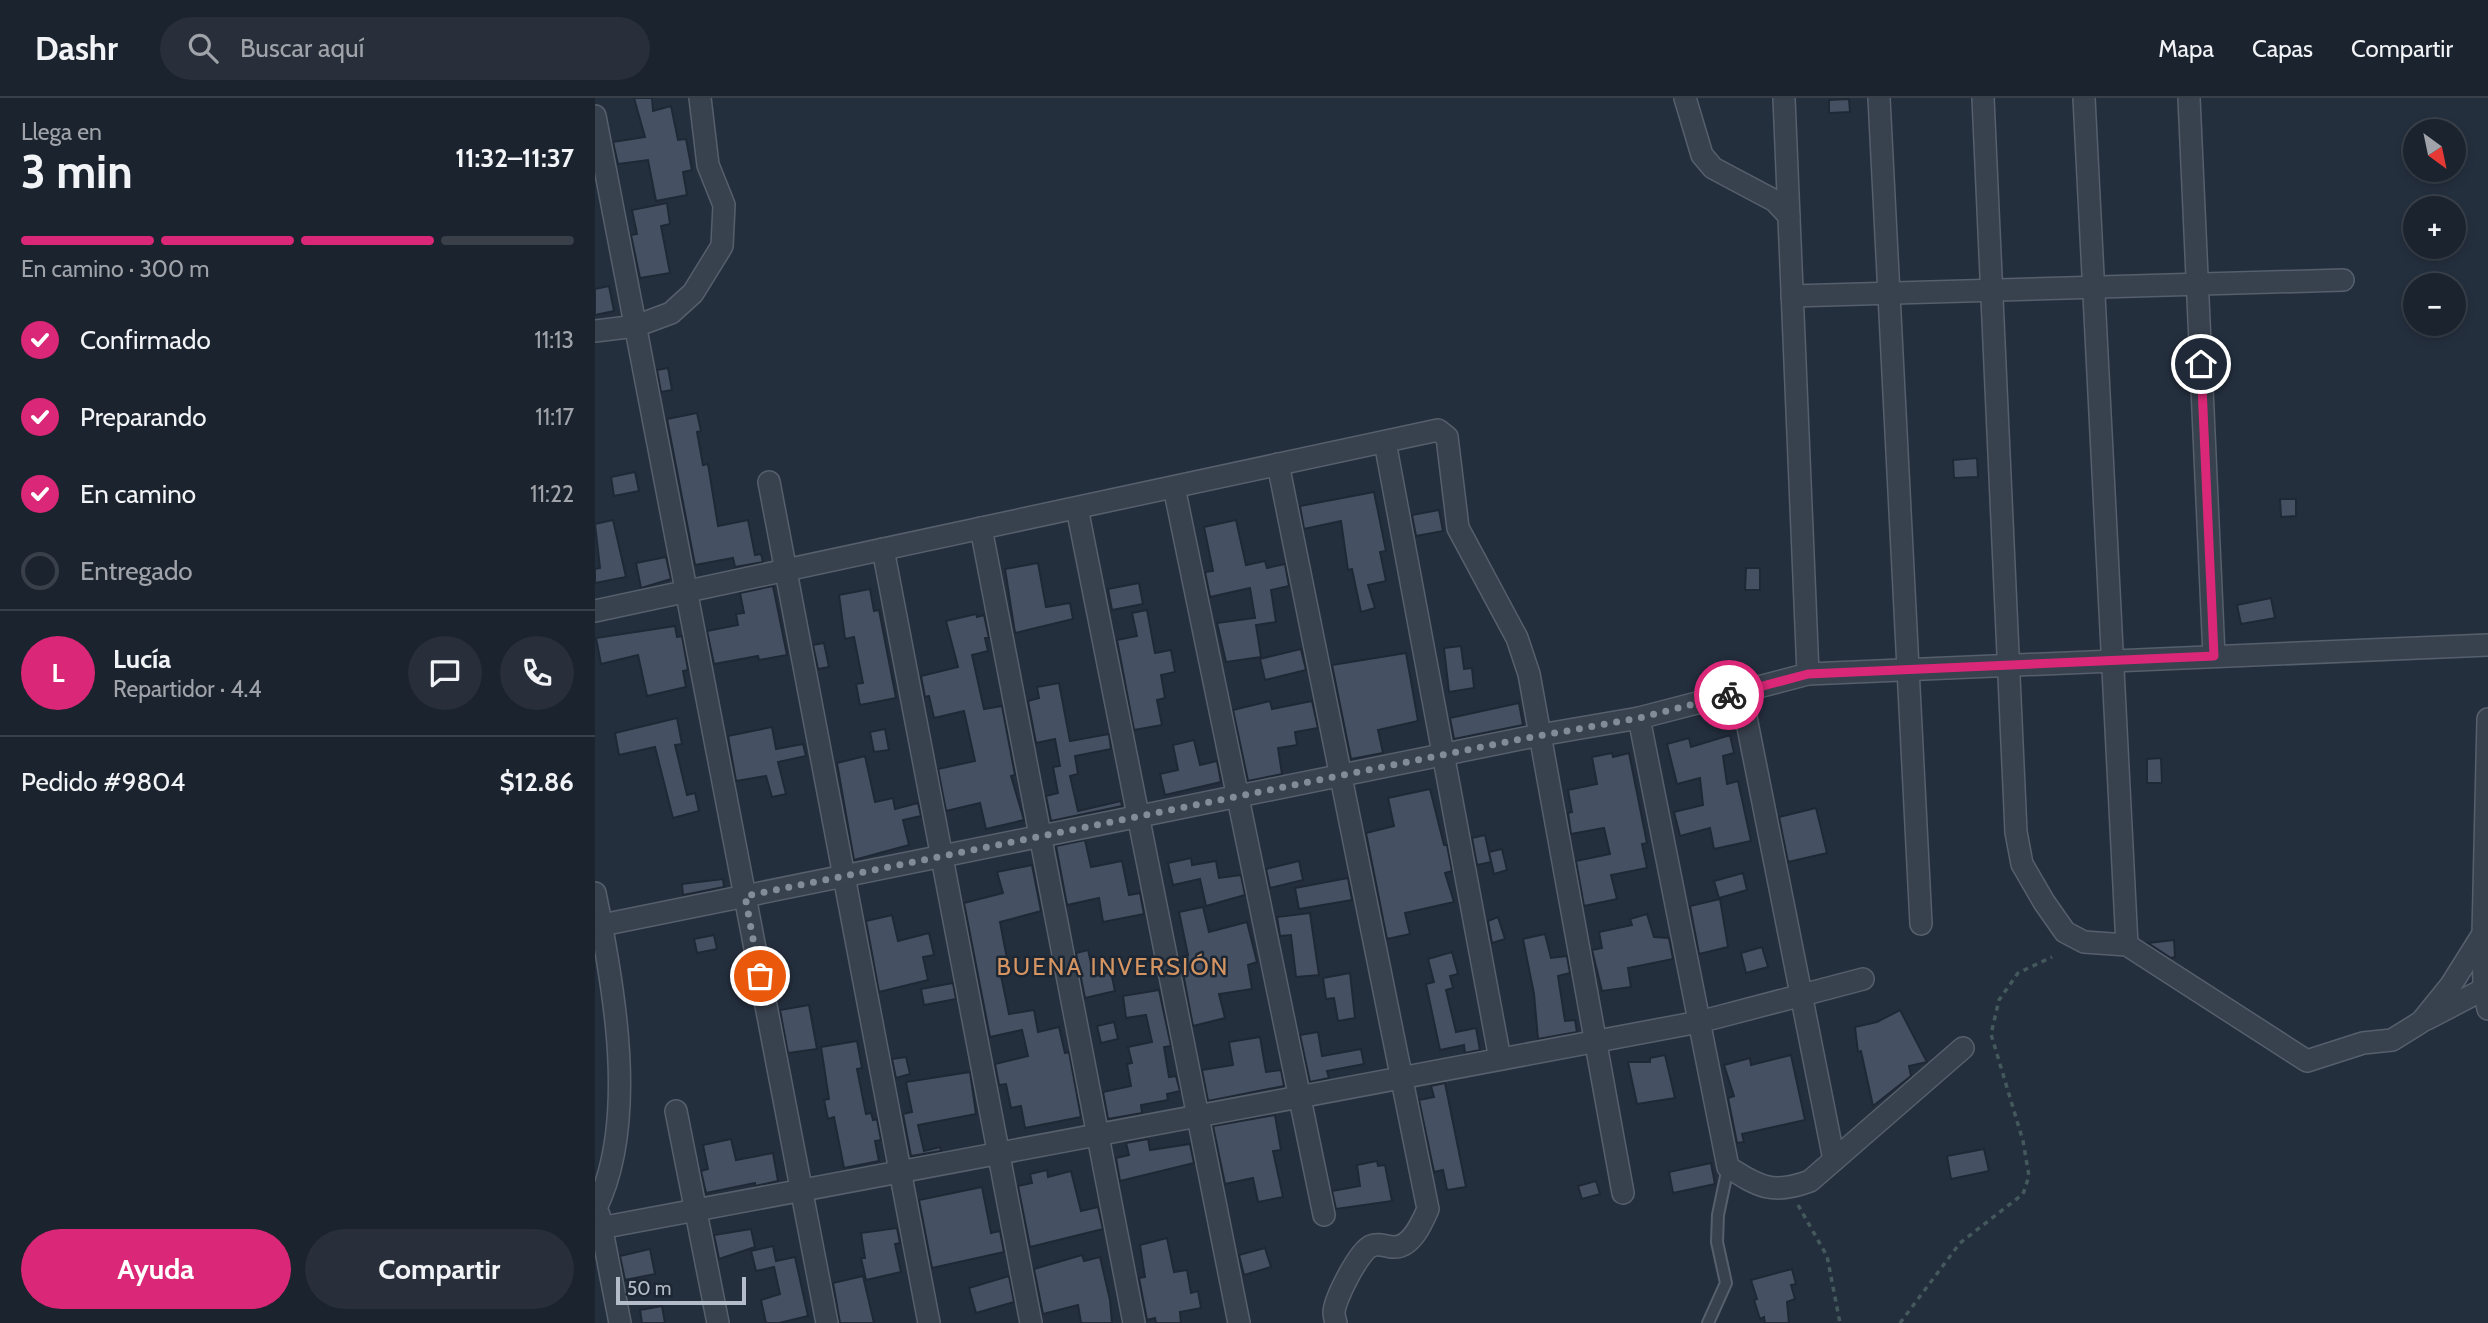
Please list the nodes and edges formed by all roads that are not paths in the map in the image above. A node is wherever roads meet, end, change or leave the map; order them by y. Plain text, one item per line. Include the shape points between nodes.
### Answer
1 (700, 98) edge
2 (1685, 98) edge
3 (1784, 98) edge
4 (1879, 98) edge
5 (1983, 98) edge
6 (2084, 98) edge
7 (2189, 98) edge
8 (595, 116) edge
9 (1789, 216) junction
10 (2343, 280) dead end
11 (2197, 284) junction
12 (2094, 287) junction
13 (1992, 290) junction
14 (1889, 293) junction
15 (1792, 296) junction
16 (636, 326) junction
17 (595, 331) edge
18 (1385, 442) junction
19 (1278, 464) junction
20 (769, 482) dead end
21 (1174, 487) junction
22 (1077, 508) junction
23 (981, 528) junction
24 (883, 550) junction
25 (595, 611) edge
26 (2488, 645) edge
27 (2214, 656) junction
28 (2112, 660) junction
29 (1908, 668) junction
30 (1808, 674) junction
31 (1741, 692) junction
32 (1639, 718) junction
33 (2488, 719) edge
34 (1540, 735) junction
35 (1443, 754) junction
36 (1340, 776) junction
37 (1238, 796) junction
38 (1138, 816) junction
39 (1041, 836) junction
40 (942, 856) junction
41 (844, 876) junction
42 (595, 893) edge
43 (745, 896) junction
44 (1921, 924) dead end
45 (602, 925) junction
46 (2483, 934) junction
47 (2127, 945) junction
48 (1863, 979) dead end
49 (1801, 995) junction
50 (2486, 999) edge
51 (1699, 1021) junction
52 (2421, 1022) junction
53 (1595, 1041) junction
54 (1963, 1048) dead end
55 (1500, 1059) junction
56 (1401, 1077) junction
57 (1299, 1097) junction
58 (676, 1111) dead end
59 (1198, 1116) junction
60 (1099, 1134) junction
61 (998, 1153) junction
62 (1834, 1160) junction
63 (1728, 1167) junction
64 (901, 1171) junction
65 (801, 1190) junction
66 (1623, 1193) dead end
67 (696, 1210) junction
68 (1324, 1215) dead end
69 (597, 1218) edge
70 (620, 1323) edge
71 (718, 1323) edge
72 (827, 1323) edge
73 (929, 1323) edge
74 (1031, 1323) edge
75 (1134, 1323) edge
76 (1239, 1323) edge
77 (1336, 1323) edge
78 (1708, 1323) edge

1 - 16 street via 708,165 724,205 722,246 693,293 671,313
2 - 9 street via 1702,155 1713,168 1775,201
3 - 9 street
4 - 14 street
5 - 13 street
6 - 12 street
7 - 11 street
8 - 16 street
9 - 15 street
10 - 11 street
11 - 12 street
11 - 27 street
12 - 13 street
12 - 28 street
13 - 14 street
13 - 47 street via 2016,832 2022,864 2065,932 2084,942
14 - 15 street
14 - 29 street
15 - 30 street
16 - 17 street
16 - 43 street
18 - 19 street
18 - 34 street via 1439,430 1447,437 1458,528 1517,638
18 - 35 street
19 - 21 street
19 - 36 street
20 - 41 street
21 - 22 street
21 - 37 street
22 - 23 street
22 - 38 street
23 - 24 street
23 - 39 street
24 - 25 street
24 - 40 street
26 - 27 street
27 - 28 street
28 - 29 street
28 - 47 street
29 - 30 street
29 - 44 street
30 - 31 street
31 - 32 street
31 - 49 street
32 - 34 street
32 - 51 street
33 - 46 street
34 - 35 street
34 - 53 street
35 - 36 street
35 - 55 street
36 - 37 street
36 - 56 street
37 - 38 street
37 - 57 street
38 - 39 street
38 - 59 street
39 - 40 street
39 - 60 street
40 - 41 street
40 - 61 street
41 - 43 street
41 - 64 street
42 - 45 street
43 - 45 street
43 - 65 street
45 - 69 street via 621,1070 617,1143
46 - 50 street
46 - 52 street
47 - 52 street via 2307,1061 2363,1043 2392,1040
48 - 49 street
49 - 51 street
49 - 62 street
50 - 52 street
51 - 53 street
51 - 63 street
53 - 55 street
53 - 66 street
54 - 62 street
55 - 56 street
56 - 57 street
56 - 77 street via 1428,1209 1420,1228 1404,1244 1396,1248 1370,1246 1360,1255 1335,1303
57 - 59 street
57 - 68 street
58 - 67 street
59 - 60 street
59 - 76 street
60 - 61 street
60 - 75 street
61 - 64 street
61 - 74 street
62 - 63 street via 1810,1181 1790,1188 1759,1187
63 - 78 lane via 1717,1242 1726,1283
64 - 65 street
64 - 73 street
65 - 67 street
65 - 72 street
67 - 69 street
67 - 71 street
69 - 70 street

